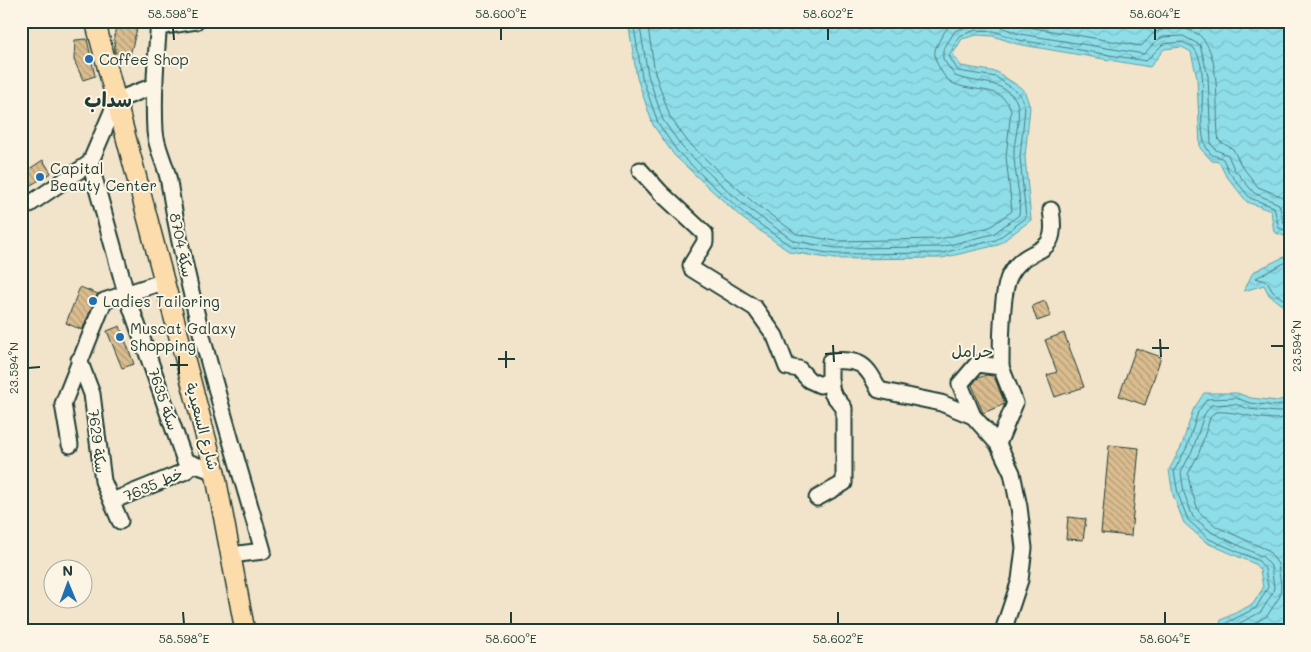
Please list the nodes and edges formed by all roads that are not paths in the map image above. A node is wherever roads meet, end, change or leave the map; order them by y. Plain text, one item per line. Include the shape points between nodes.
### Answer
1 (95, 21) edge
2 (196, 21) edge
3 (158, 24) edge
4 (154, 86) junction
5 (117, 100) junction
6 (90, 163) junction
7 (640, 170) dead end
8 (21, 210) edge
9 (1051, 210) dead end
10 (179, 242) junction
11 (156, 249) junction
12 (165, 281) junction
13 (126, 293) junction
14 (79, 360) junction
15 (1001, 367) junction
16 (830, 380) junction
17 (973, 416) junction
18 (998, 444) junction
19 (70, 445) dead end
20 (193, 464) junction
21 (215, 472) junction
22 (818, 498) dead end
23 (112, 502) junction
24 (120, 520) dead end
25 (231, 555) junction
26 (245, 631) edge
27 (1003, 631) edge

1 - 5 main road, شارع السعيدية
2 - 3 street
3 - 4 street, سكة 8704
4 - 5 street
4 - 10 street, سكة 8704 via 155,133 167,168
5 - 6 street
5 - 11 main road, شارع السعيدية
6 - 8 street
6 - 13 street, سكة 7635
7 - 16 street via 705,234 704,242 690,265 692,269 755,308 775,336 787,367 799,369 809,380 820,385
9 - 15 street via 1054,234 1048,245 1016,265 1008,277 1000,341
10 - 11 street
10 - 25 street, سكة 8704 via 213,378 263,551
11 - 12 main road, شارع السعيدية
12 - 13 street, سكة 7629
12 - 21 main road, شارع السعيدية
13 - 14 street, سكة 7629 via 104,301
13 - 20 street, سكة 7635 via 186,461
14 - 19 street, سكة 7629 via 63,404
14 - 23 street, سكة 7629 via 92,394 103,481
15 - 17 street via 977,364 960,384
15 - 18 street via 1015,403
16 - 17 street via 830,361 852,360 870,372 879,390 941,403
16 - 22 street via 832,393 844,408 844,483
17 - 18 street
18 - 27 street via 1012,473 1024,548 1020,580
20 - 21 street
20 - 23 street, 7635 خط via 186,471
21 - 25 main road, شارع السعيدية
23 - 24 street, سكة 7629
25 - 26 main road, شارع السعيدية

